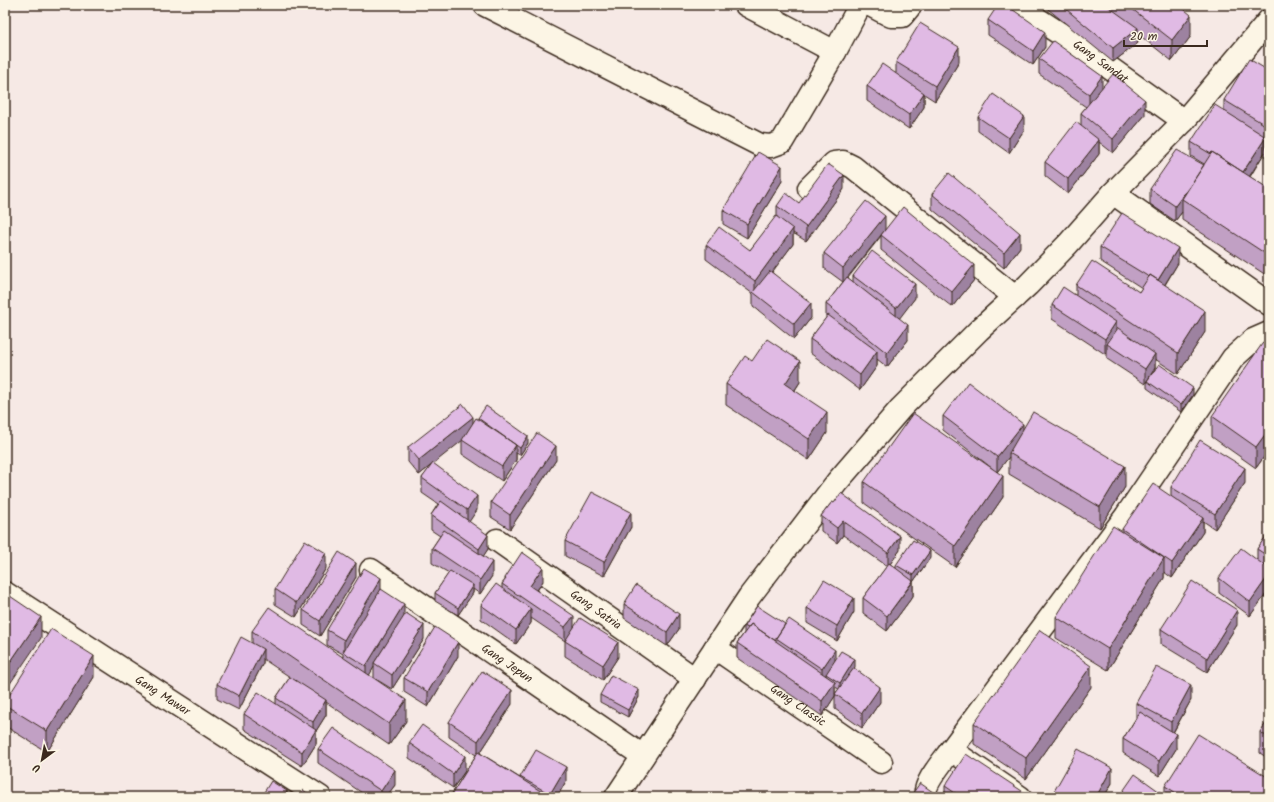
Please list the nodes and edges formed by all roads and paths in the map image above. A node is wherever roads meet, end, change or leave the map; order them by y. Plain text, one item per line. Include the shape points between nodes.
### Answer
1 (485, 5) edge
2 (746, 5) edge
3 (860, 5) edge
4 (870, 5) edge
5 (911, 5) edge
6 (1016, 5) edge
7 (1269, 20) edge
8 (835, 52) junction
9 (1184, 121) junction
10 (809, 188) edge
11 (1113, 193) junction
12 (1015, 297) junction
13 (1269, 304) edge
14 (1269, 333) edge
15 (497, 540) dead end
16 (371, 570) edge
17 (5, 593) edge
18 (715, 648) junction
19 (695, 679) junction
20 (951, 750) junction
21 (643, 756) junction
22 (881, 762) dead end
23 (320, 797) edge
24 (616, 797) edge
25 (926, 797) edge
26 (1020, 797) edge

1 - 8 street via 760,145 770,146 782,142
2 - 8 street
3 - 8 street
4 - 5 street via 891,16 902,16
6 - 9 street, Gang Sandat via 1079,46
7 - 9 street
9 - 11 street
10 - 12 street via 834,163 844,162
11 - 12 street via 1068,244
11 - 13 street
12 - 18 street via 901,408 862,452 772,565
14 - 20 street via 1253,340 1234,358 1126,516
15 - 19 street, Gang Satria
16 - 21 street, Gang Jepun
17 - 23 street, Gang Mawar
18 - 19 street
18 - 22 street, Gang Classic
19 - 21 street
20 - 25 street via 926,786
20 - 26 street
21 - 24 street

